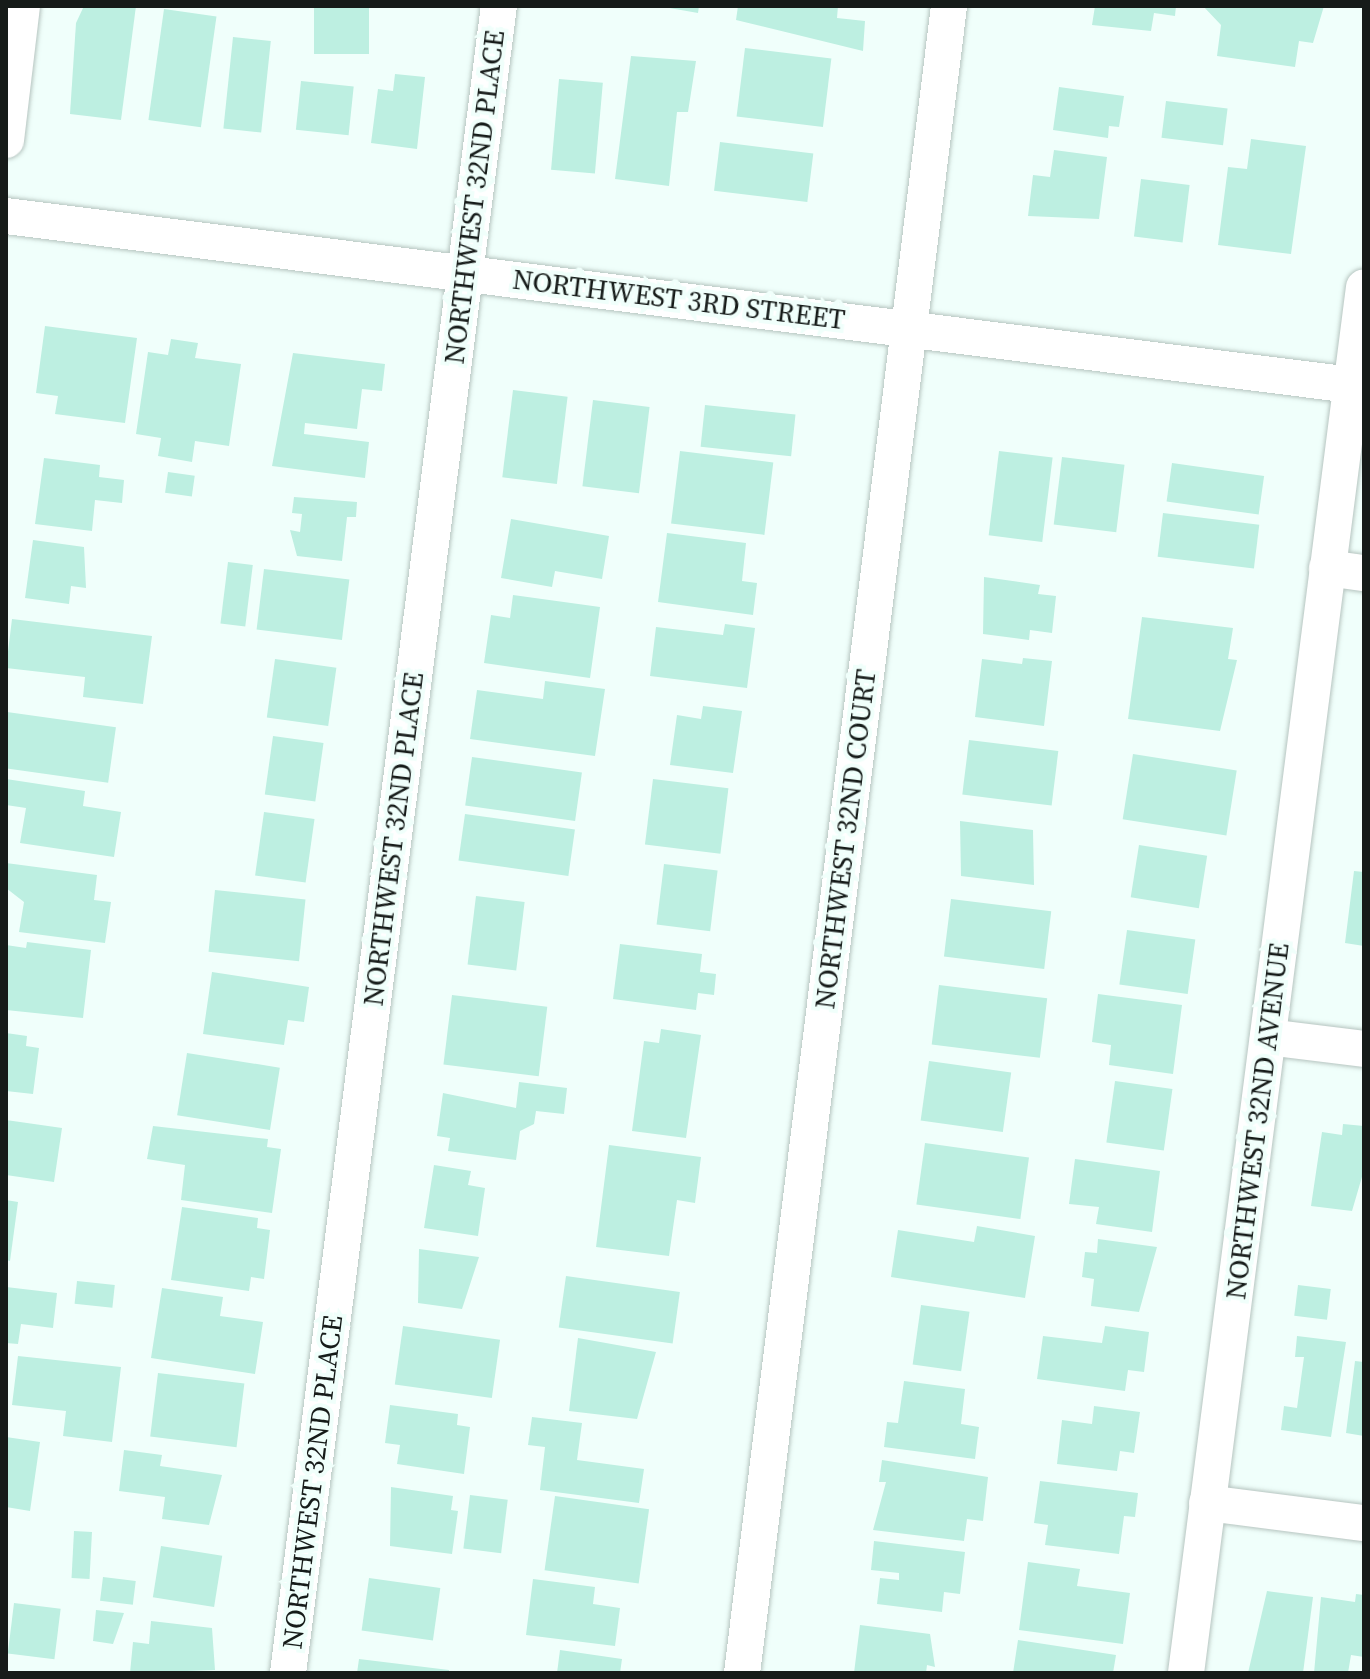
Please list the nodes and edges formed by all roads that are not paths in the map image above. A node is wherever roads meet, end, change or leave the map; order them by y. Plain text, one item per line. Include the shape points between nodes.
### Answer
1 (22, 6) edge
2 (499, 6) edge
3 (949, 6) edge
4 (6, 140) edge
5 (6, 216) edge
6 (465, 272) junction
7 (1364, 287) edge
8 (908, 328) junction
9 (1352, 385) junction
10 (1327, 568) junction
11 (1364, 573) edge
12 (1268, 1037) junction
13 (1364, 1049) edge
14 (1207, 1503) junction
15 (1364, 1523) edge
16 (288, 1673) edge
17 (742, 1673) edge
18 (1186, 1673) edge

1 - 4 street
2 - 6 street, NORTHWEST 32ND PLACE
3 - 8 street, NORTHWEST 32ND COURT
5 - 6 street, NORTHWEST 3RD STREET
6 - 8 street, NORTHWEST 3RD STREET
6 - 16 street, NORTHWEST 32ND PLACE
7 - 9 street
8 - 9 street, NORTHWEST 3RD STREET
8 - 17 street, NORTHWEST 32ND COURT
9 - 10 street, NORTHWEST 32ND AVENUE
10 - 11 street
10 - 12 street, NORTHWEST 32ND AVENUE
12 - 13 street
12 - 14 street, NORTHWEST 32ND AVENUE
14 - 15 street
14 - 18 street, NORTHWEST 32ND AVENUE

